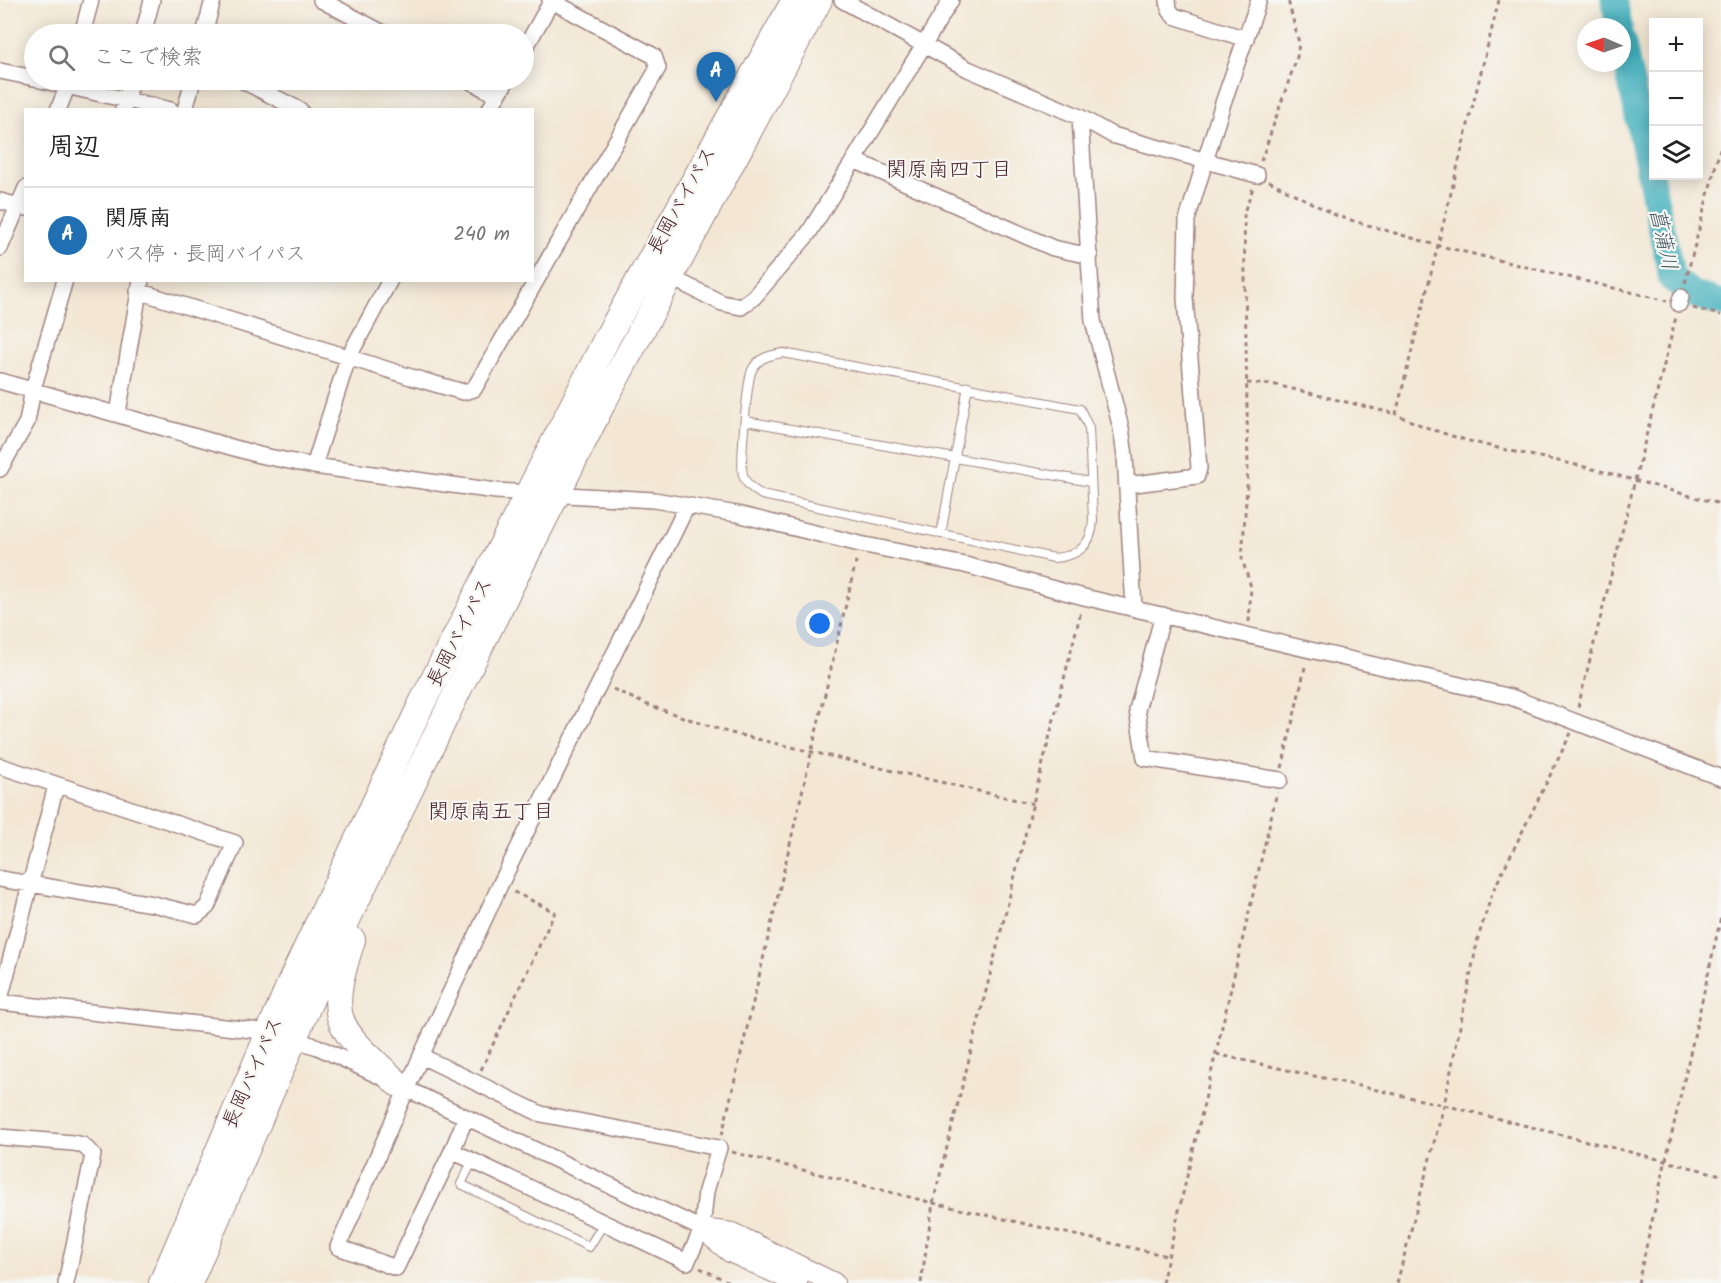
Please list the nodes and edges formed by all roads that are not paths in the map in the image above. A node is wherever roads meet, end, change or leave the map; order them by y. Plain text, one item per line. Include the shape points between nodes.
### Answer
1 (91, 0) edge
2 (152, 0) edge
3 (213, 0) edge
4 (321, 0) edge
5 (551, 0) edge
6 (795, 0) edge
7 (819, 0) edge
8 (842, 0) edge
9 (951, 0) edge
10 (1168, 0) edge
11 (1259, 0) edge
12 (85, 24) edge
13 (146, 24) edge
14 (207, 24) edge
15 (366, 24) edge
16 (534, 31) edge
17 (1246, 39) junction
18 (924, 46) junction
19 (0, 71) edge
20 (24, 76) edge
21 (66, 90) edge
22 (89, 90) edge
23 (190, 90) edge
24 (261, 90) edge
25 (487, 90) edge
26 (501, 90) edge
27 (498, 96) junction
28 (125, 104) edge
29 (59, 108) edge
30 (156, 108) edge
31 (185, 108) edge
32 (296, 108) edge
33 (490, 108) edge
34 (1080, 117) junction
35 (1208, 159) junction
36 (854, 160) junction
37 (1257, 175) road end
38 (0, 201) edge
39 (21, 207) edge
40 (0, 248) edge
41 (1090, 256) junction
42 (670, 277) junction
43 (64, 282) edge
44 (388, 282) edge
45 (140, 286) edge
46 (348, 358) junction
47 (0, 381) edge
48 (968, 386) junction
49 (33, 389) junction
50 (117, 413) junction
51 (746, 421) junction
52 (956, 457) junction
53 (314, 466) junction
54 (0, 469) edge
55 (1091, 482) junction
56 (1127, 485) junction
57 (531, 491) junction
58 (557, 492) junction
59 (687, 506) junction
60 (941, 534) junction
61 (1134, 608) junction
62 (1163, 615) junction
63 (0, 766) edge
64 (1721, 778) edge
65 (1280, 780) road end
66 (56, 786) junction
67 (378, 856) junction
68 (0, 879) edge
69 (28, 885) junction
70 (0, 1000) edge
71 (270, 1032) junction
72 (295, 1038) junction
73 (421, 1056) junction
74 (402, 1086) junction
75 (466, 1117) junction
76 (0, 1137) edge
77 (452, 1151) junction
78 (473, 1160) junction
79 (604, 1223) junction
80 (702, 1229) junction
81 (66, 1283) edge
82 (162, 1283) edge
83 (189, 1283) edge
84 (797, 1283) edge
85 (834, 1283) edge

1 - 12 street
2 - 13 street
3 - 14 street
4 - 15 street
5 - 16 street
5 - 46 street via 654,56 658,68 629,120 474,389 463,392
6 - 57 highway, 長岡バイパス via 658,242
7 - 42 highway, 長岡バイパス
8 - 18 street
9 - 18 street
10 - 17 street via 1174,16
11 - 17 street
17 - 35 street
18 - 34 street
18 - 36 street
19 - 20 street
21 - 29 street
22 - 28 street
23 - 31 street
24 - 32 street
25 - 27 street
26 - 27 street
27 - 33 street
28 - 30 street
34 - 35 street via 1112,135
34 - 41 street
35 - 37 street
35 - 56 street via 1187,220 1184,266 1197,477
36 - 41 street via 1053,248
36 - 42 street via 808,234 741,307 722,303
38 - 39 street
39 - 40 street
41 - 56 street via 1093,321 1121,428
42 - 58 highway, 長岡バイパス
43 - 49 street
44 - 46 street
45 - 46 street
45 - 50 street
46 - 53 street
47 - 49 street
48 - 51 lane via 783,353 756,363 752,370
48 - 52 lane
48 - 55 lane via 1080,408 1089,429
49 - 50 street
49 - 54 street via 27,422
50 - 53 street via 259,455
51 - 52 lane
51 - 60 lane via 742,474 762,495
52 - 55 lane
52 - 60 lane
53 - 57 street
55 - 60 lane via 1093,535 1081,551 1067,557 1054,558
56 - 61 street
57 - 58 street
57 - 71 highway, 長岡バイパス via 421,705
58 - 59 street
58 - 67 highway, 長岡バイパス
59 - 61 street via 965,565
59 - 73 street via 598,682
61 - 62 street
62 - 64 street via 1511,697
62 - 65 street via 1137,710 1145,758
63 - 66 street
66 - 69 street
66 - 69 street via 235,843 207,907 197,915 153,904
67 - 72 highway, 長岡バイパス
67 - 74 highway via 339,980 337,1007 344,1030
68 - 69 street
69 - 70 street
70 - 71 street
71 - 72 street
71 - 82 highway, 長岡バイパス
72 - 74 street
72 - 83 highway, 長岡バイパス
73 - 74 street
73 - 80 street via 541,1114 719,1148 706,1191
74 - 75 street
74 - 77 street via 338,1247 396,1268
75 - 77 street
75 - 80 street
76 - 81 street via 73,1143 83,1145 93,1155
77 - 78 street
78 - 79 street
78 - 79 lane via 461,1184 590,1247
79 - 80 street via 687,1262
80 - 84 street via 730,1252
80 - 85 street via 732,1233

